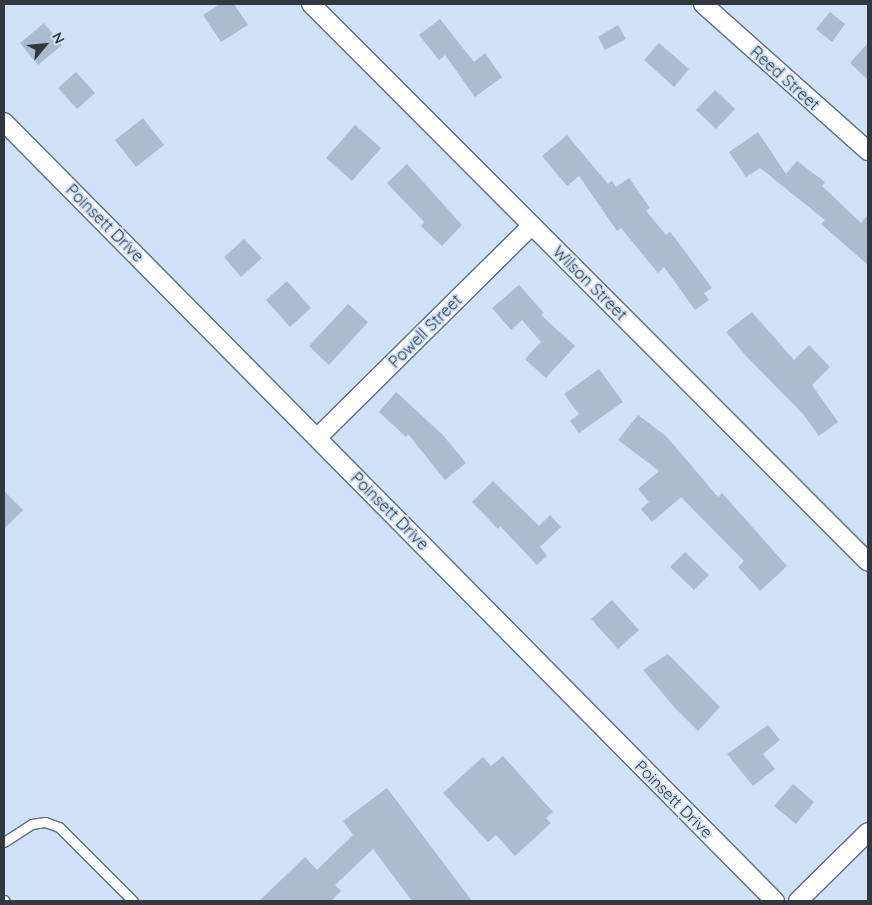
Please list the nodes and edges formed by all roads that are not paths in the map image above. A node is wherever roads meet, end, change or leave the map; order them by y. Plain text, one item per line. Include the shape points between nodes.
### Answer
1 (311, 4) edge
2 (703, 4) edge
3 (4, 122) edge
4 (868, 152) edge
5 (532, 225) junction
6 (318, 437) junction
7 (868, 562) edge
8 (868, 832) edge
9 (4, 842) edge
10 (132, 901) edge
11 (774, 901) edge
12 (798, 901) edge

1 - 5 street, Wilson Street
2 - 4 street, Reed Street
3 - 6 street, Poinsett Drive
5 - 6 street, Powell Street
5 - 7 street, Wilson Street
6 - 11 street, Poinsett Drive
8 - 12 street
9 - 10 lane via 14,832 32,824 45,822 59,827

